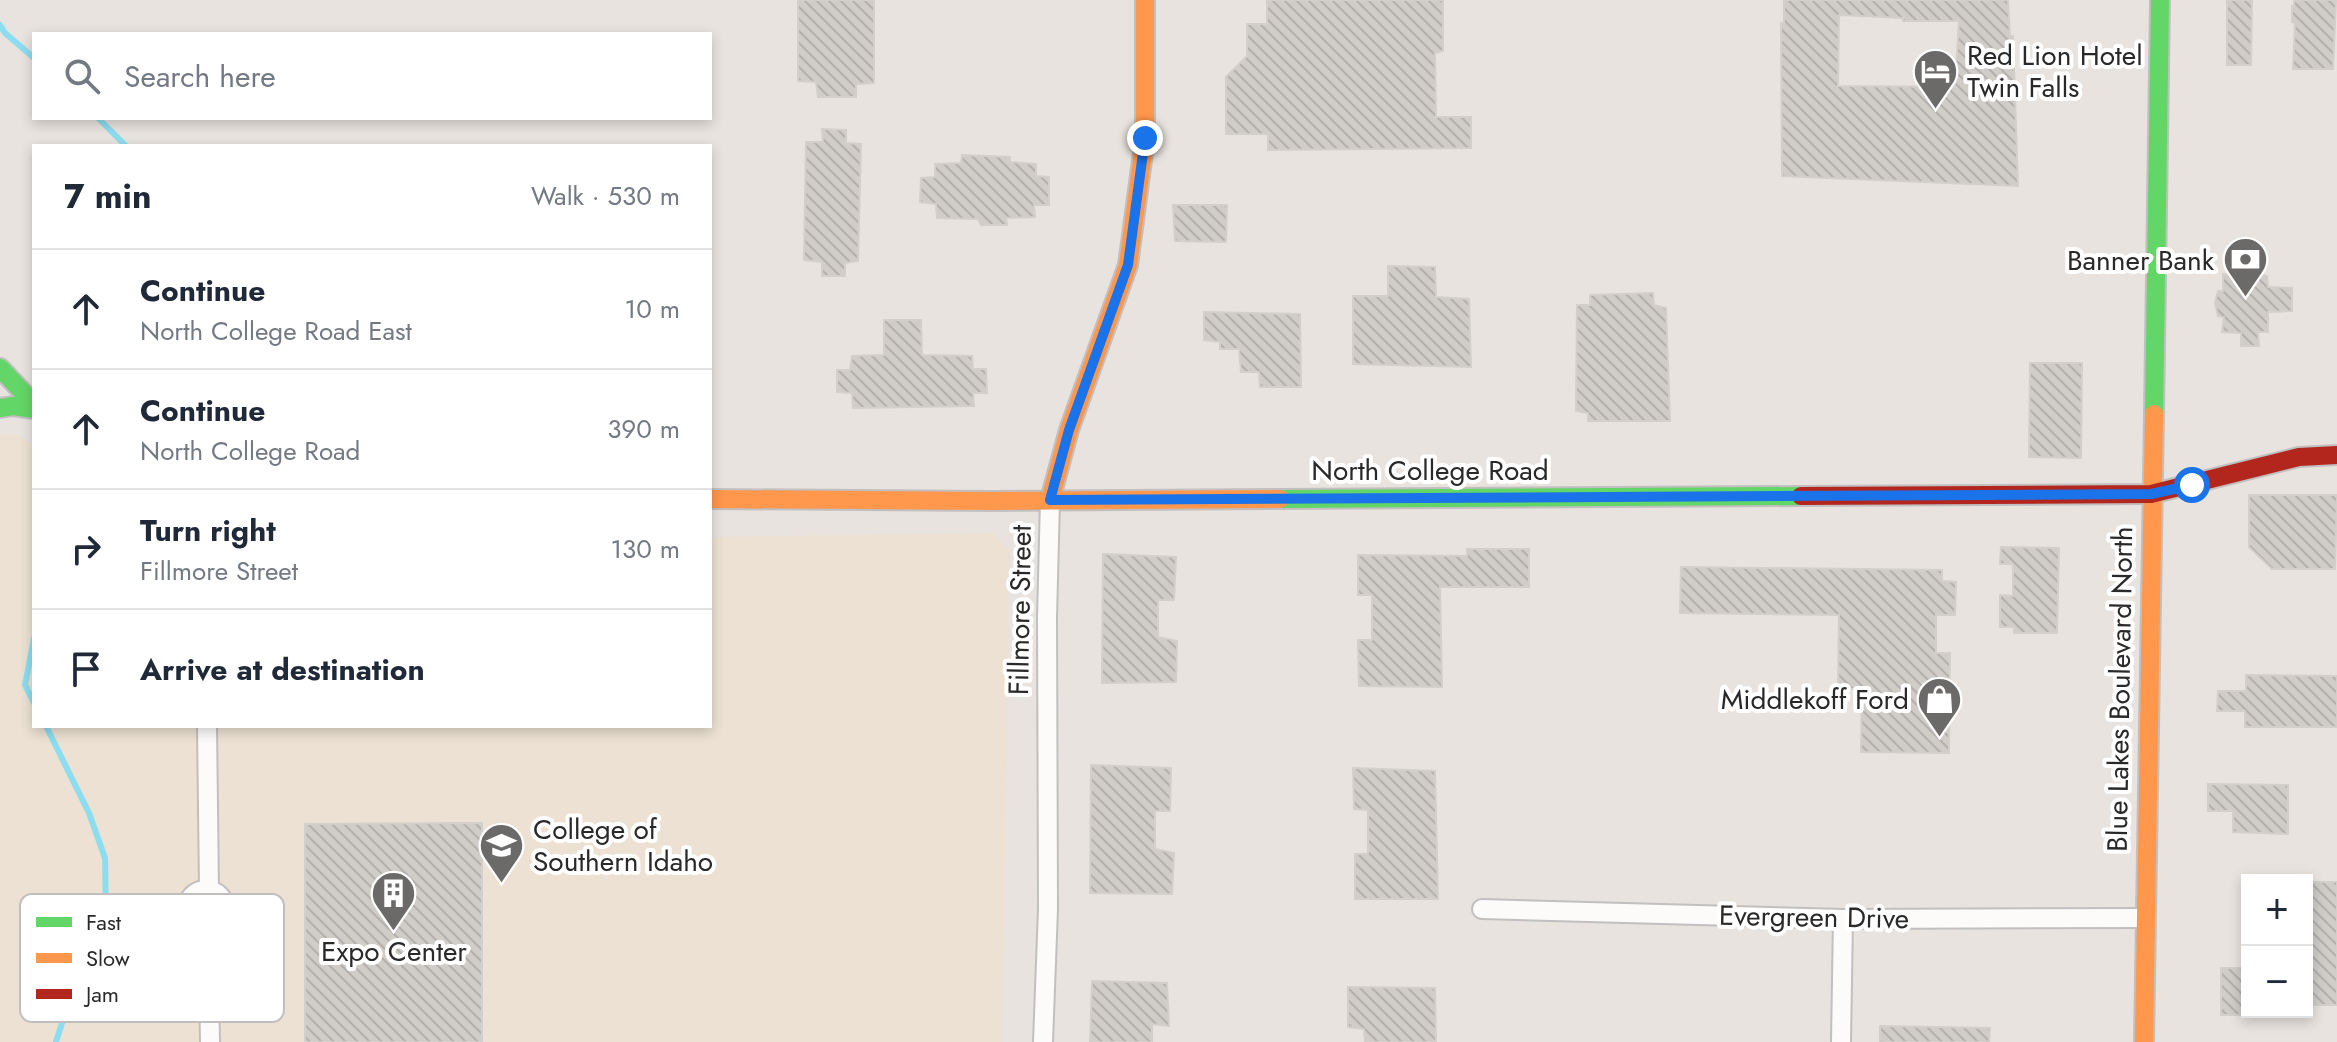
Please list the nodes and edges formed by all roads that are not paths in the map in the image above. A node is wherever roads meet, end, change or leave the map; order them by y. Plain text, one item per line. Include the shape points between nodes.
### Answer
1 (1145, 0) edge
2 (2160, 0) edge
3 (0, 368) edge
4 (32, 404) edge
5 (32, 406) edge
6 (0, 408) edge
7 (2337, 455) edge
8 (2151, 494) junction
9 (712, 499) edge
10 (1050, 500) junction
11 (207, 728) edge
12 (209, 890) junction
13 (195, 894) edge
14 (216, 894) edge
15 (1482, 909) dead end
16 (2145, 918) junction
17 (1843, 919) junction
18 (210, 1022) edge
19 (210, 1042) edge
20 (1043, 1042) edge
21 (1841, 1042) edge
22 (2144, 1042) edge

1 - 10 main road, Fillmore Street via 1145,138 1128,265 1069,430
2 - 8 main road, Blue Lakes Boulevard North
3 - 4 main road
5 - 6 main road
7 - 8 main road, North College Road via 2299,457
8 - 10 main road, North College Road
8 - 16 main road, Blue Lakes Boulevard North
9 - 10 main road, North College Road
10 - 20 street, Fillmore Street
11 - 12 street
12 - 13 street
12 - 14 street
15 - 17 street, Evergreen Drive
16 - 17 street, Evergreen Drive
16 - 22 main road, Blue Lakes Boulevard North
17 - 21 street
18 - 19 street

